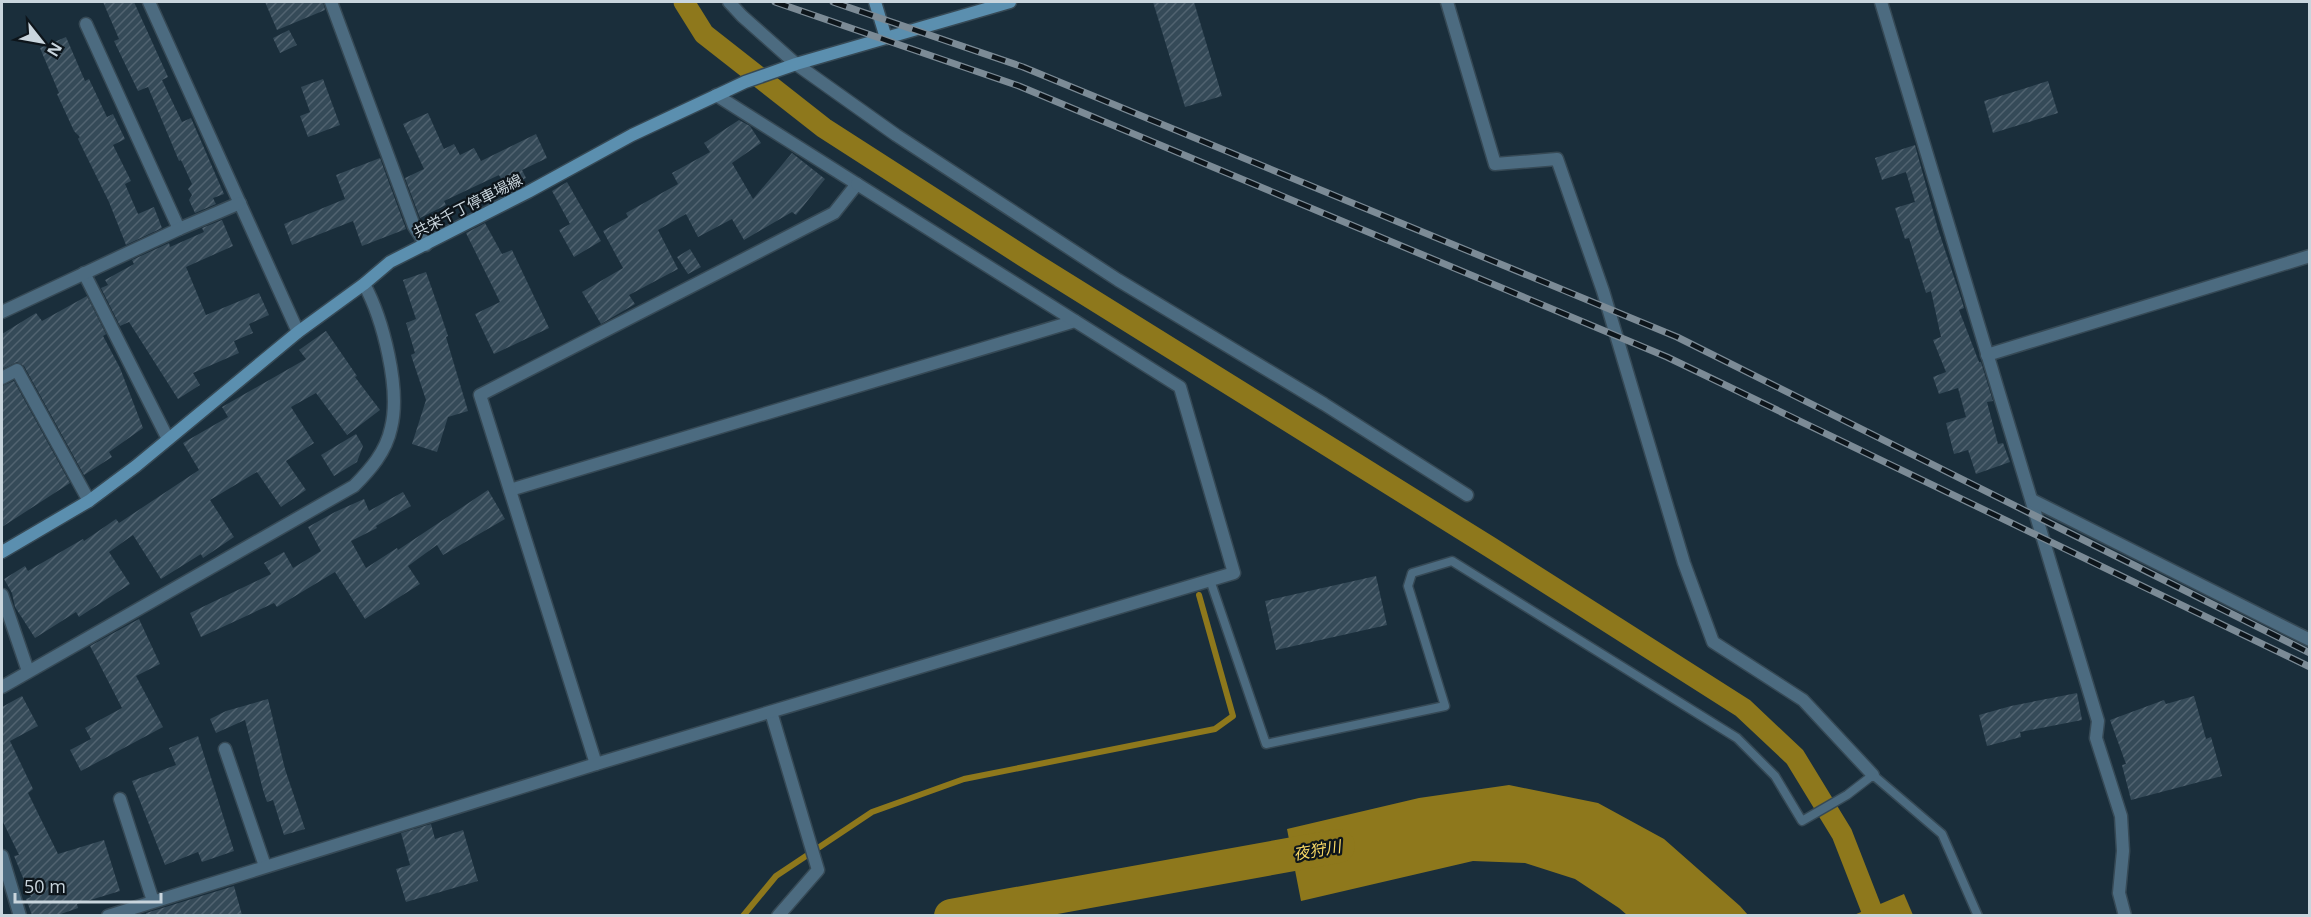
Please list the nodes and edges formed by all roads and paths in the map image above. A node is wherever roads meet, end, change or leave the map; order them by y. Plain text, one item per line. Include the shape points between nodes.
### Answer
1 (149, 2) edge
2 (331, 2) edge
3 (729, 2) edge
4 (875, 2) edge
5 (1010, 2) edge
6 (1447, 2) edge
7 (1881, 2) edge
8 (86, 24) dead end
9 (886, 38) junction
10 (796, 64) junction
11 (716, 95) junction
12 (857, 184) junction
13 (240, 203) junction
14 (179, 229) junction
15 (426, 245) junction
16 (2310, 256) edge
17 (84, 273) junction
18 (364, 284) junction
19 (2, 312) edge
20 (1076, 321) junction
21 (298, 332) junction
22 (1987, 355) junction
23 (2, 378) edge
24 (168, 440) junction
25 (510, 490) junction
26 (1467, 495) dead end
27 (2032, 500) junction
28 (89, 501) junction
29 (2, 552) edge
30 (1210, 580) junction
31 (2, 595) edge
32 (2310, 640) edge
33 (28, 670) junction
34 (2, 687) edge
35 (771, 712) junction
36 (225, 749) dead end
37 (596, 764) junction
38 (1873, 775) junction
39 (120, 799) dead end
40 (2, 856) edge
41 (264, 866) junction
42 (153, 901) junction
43 (20, 915) edge
44 (108, 915) edge
45 (778, 915) edge
46 (1978, 915) edge
47 (2125, 915) edge

1 - 13 street
2 - 15 street via 414,226
3 - 10 street
4 - 9 main road
5 - 9 main road, 共栄千丁停車場線
6 - 38 street via 1495,165 1557,159 1603,291 1684,563 1713,642 1803,700
7 - 22 street
8 - 14 street
9 - 10 main road, 共栄千丁停車場線
10 - 11 main road, 共栄千丁停車場線
10 - 26 street via 896,135 1118,280
11 - 12 street
11 - 15 main road, 共栄千丁停車場線 via 632,135
12 - 20 street
12 - 25 street via 834,213 480,395
13 - 14 street
13 - 21 street
14 - 17 street
15 - 18 main road, 共栄千丁停車場線 via 390,262
16 - 22 street
17 - 19 street
17 - 24 street
18 - 21 main road, 共栄千丁停車場線
18 - 33 street via 385,341 394,401 391,429 376,463 354,486
20 - 25 street
20 - 30 street via 1180,387 1234,573
21 - 24 main road, 共栄千丁停車場線
22 - 27 street
23 - 28 street via 17,370
24 - 28 main road, 共栄千丁停車場線
25 - 37 street
27 - 32 street
27 - 47 street via 2098,721 2096,738 2121,816 2119,893
28 - 29 main road, 共栄千丁停車場線
30 - 35 street
30 - 38 lane via 1266,744 1444,706 1408,586 1412,573 1452,561 1737,738 1775,776 1802,821
31 - 33 street
33 - 34 street
35 - 37 street
35 - 45 street via 818,870
36 - 41 street
37 - 41 street
38 - 46 lane via 1942,834
39 - 42 street
40 - 43 street
41 - 42 street
42 - 44 street

